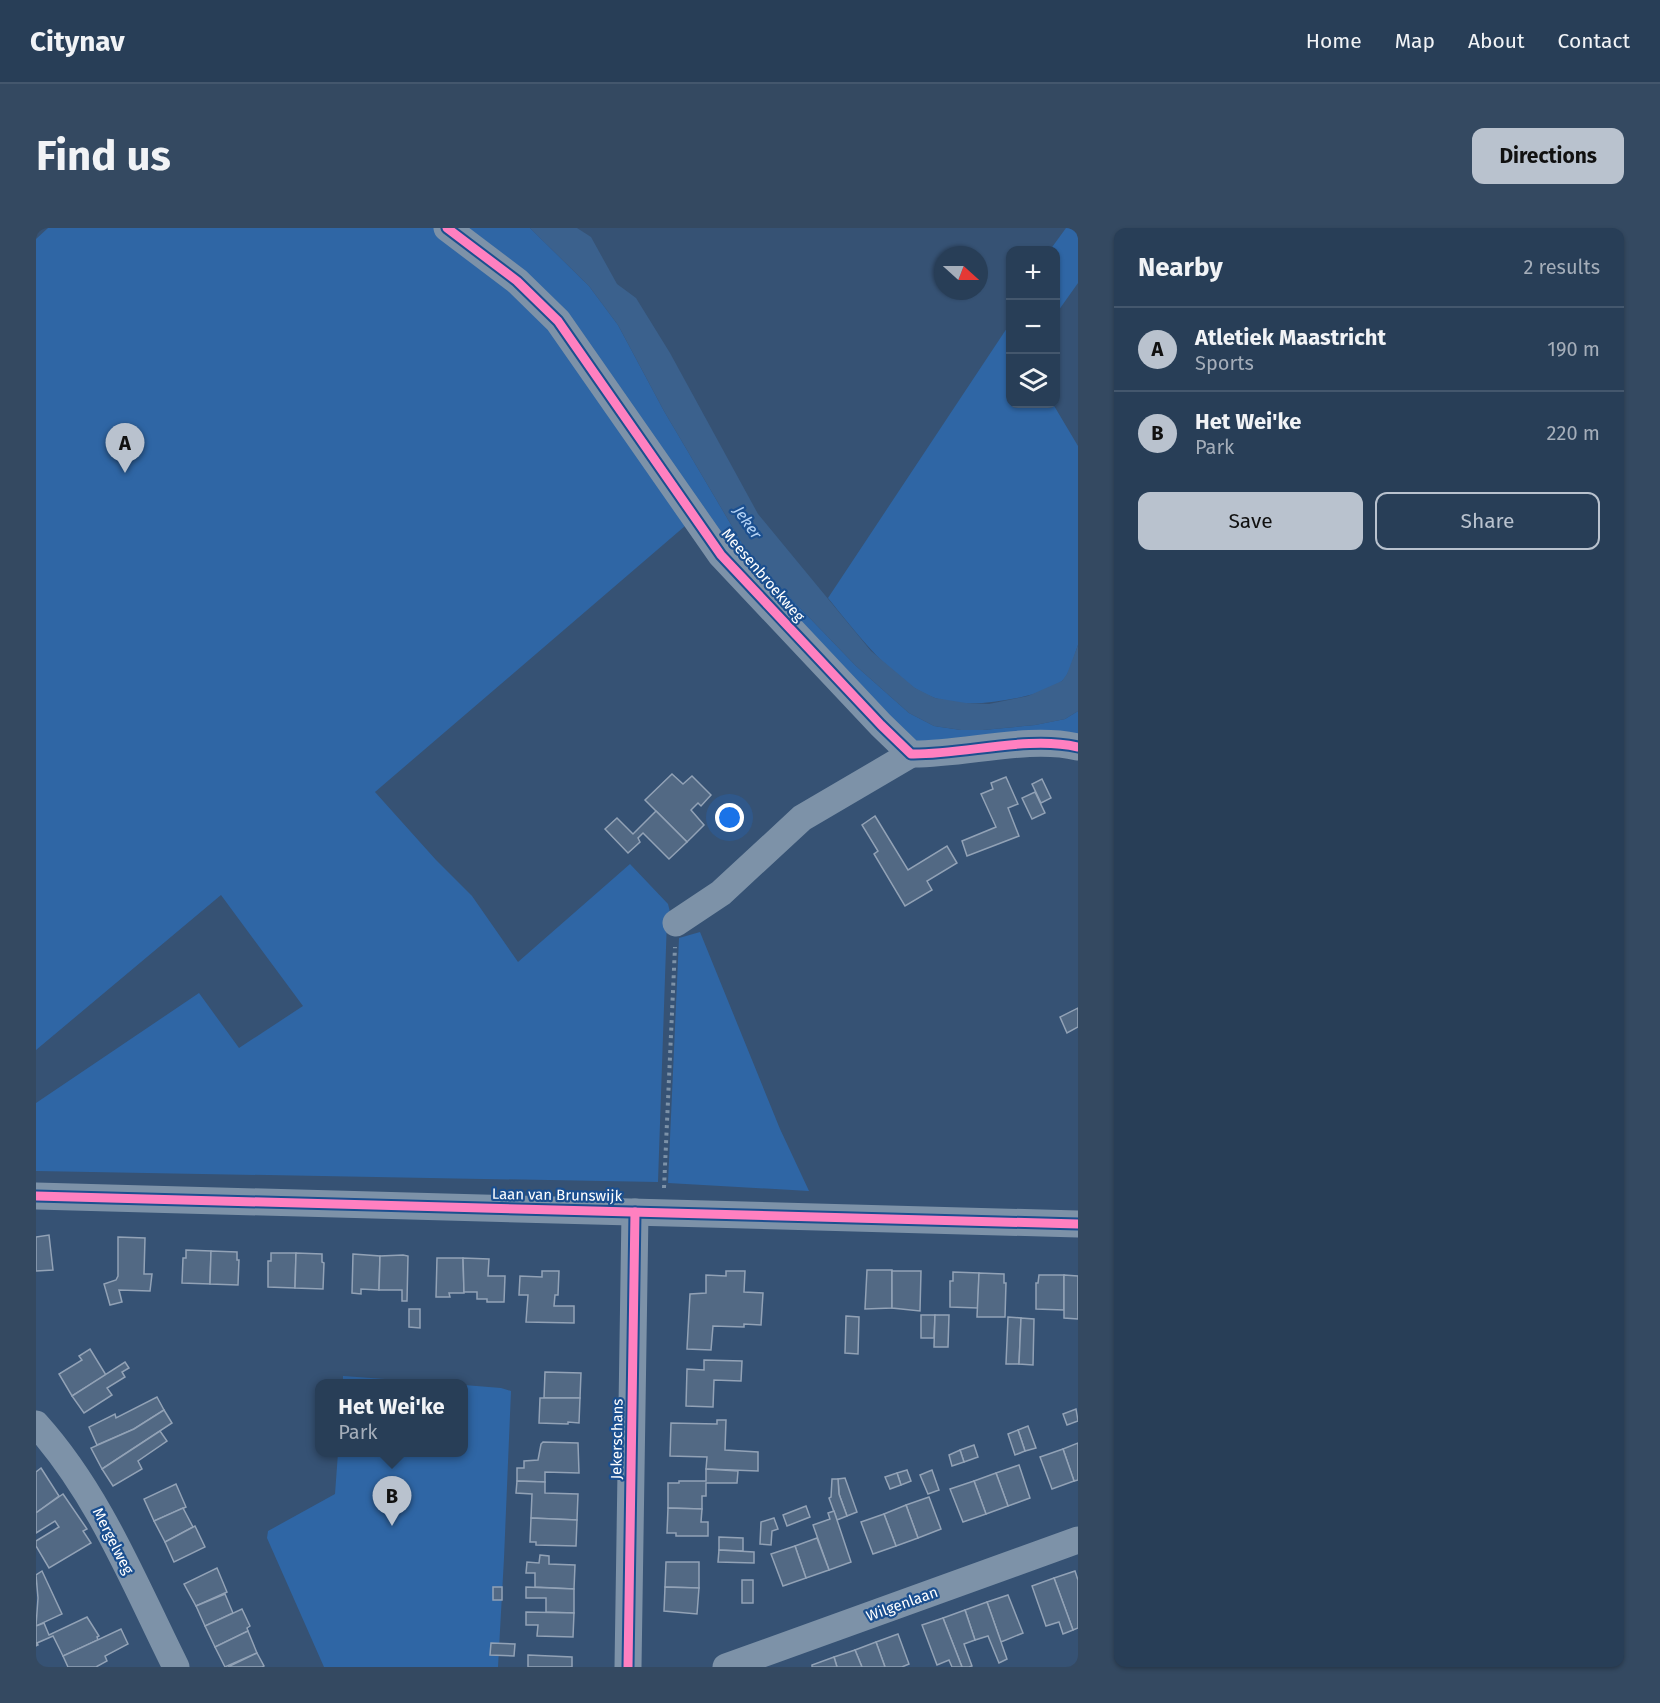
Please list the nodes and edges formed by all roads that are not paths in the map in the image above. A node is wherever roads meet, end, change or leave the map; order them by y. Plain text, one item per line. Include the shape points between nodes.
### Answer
1 (447, 228) edge
2 (1078, 747) edge
3 (911, 754) junction
4 (676, 923) road end
5 (36, 1196) edge
6 (635, 1212) junction
7 (1078, 1224) edge
8 (36, 1424) edge
9 (1078, 1540) edge
10 (176, 1667) edge
11 (628, 1667) edge
12 (726, 1667) edge

1 - 3 street, Meesenbroekweg via 517,281 558,321 721,555
2 - 3 street via 1038,744
3 - 4 street via 802,818 721,893
5 - 6 street, Laan van Brunswijk
6 - 7 street, Laan van Brunswijk
6 - 11 street, Jekerschans
8 - 10 street, Mergelweg via 92,1498
9 - 12 street, Wilgenlaan

